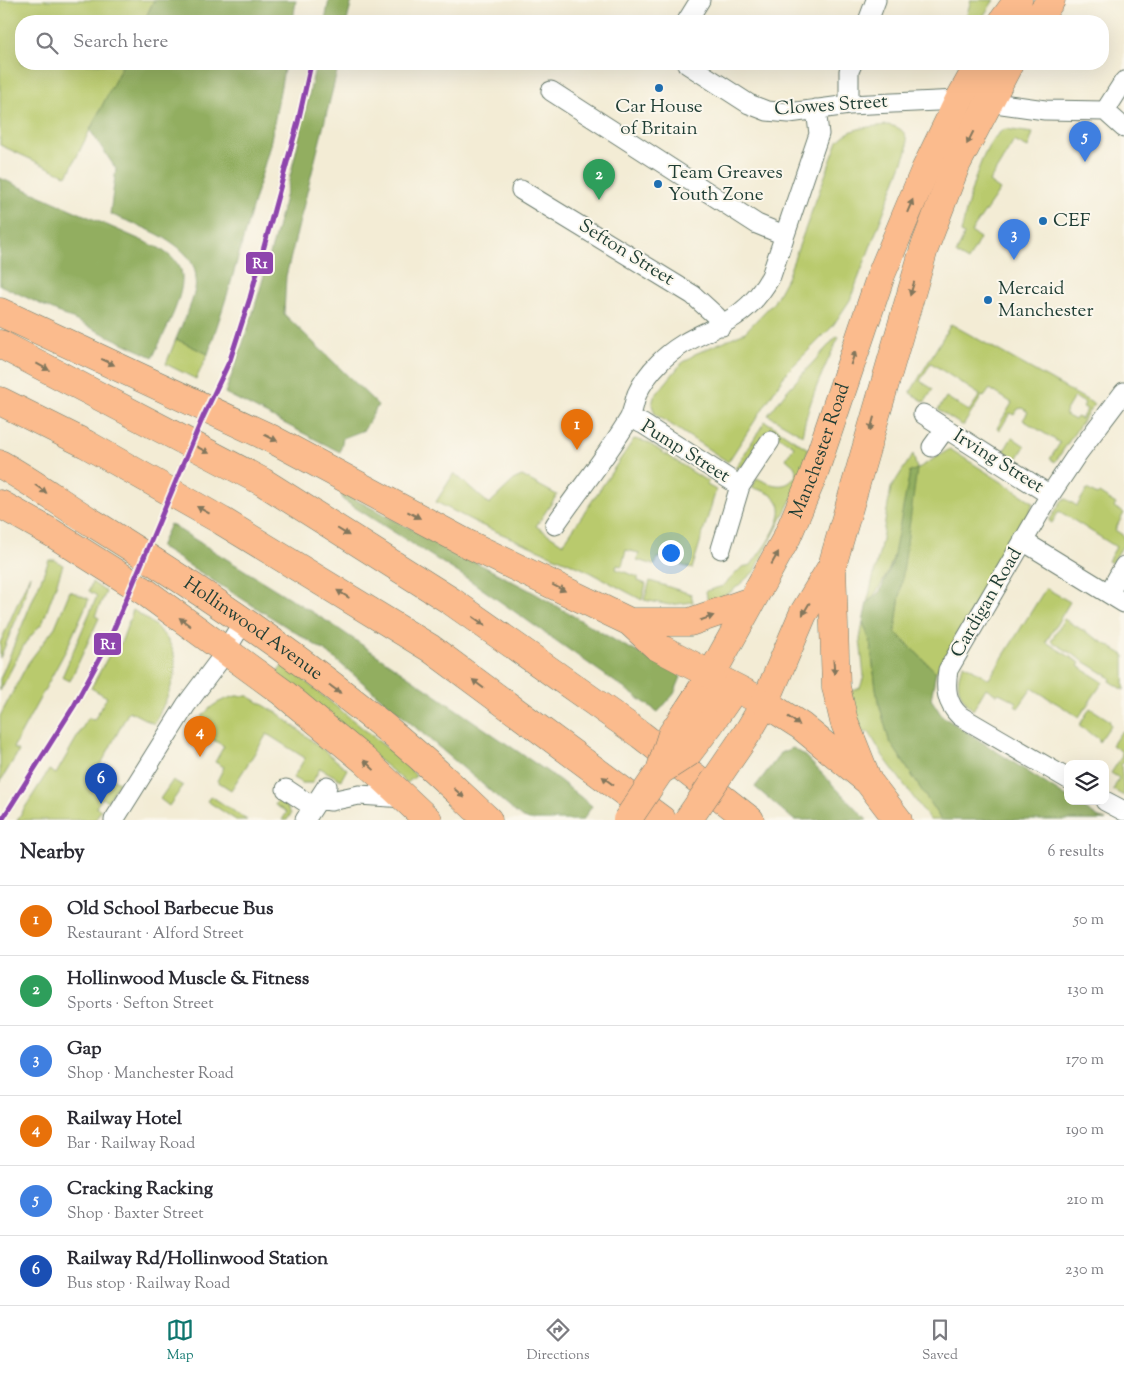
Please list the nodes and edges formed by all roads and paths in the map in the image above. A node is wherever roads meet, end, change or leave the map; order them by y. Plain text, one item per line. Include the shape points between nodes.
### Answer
1 (700, 0) edge
2 (876, 0) edge
3 (1018, 0) edge
4 (1051, 0) edge
5 (691, 15) edge
6 (870, 15) edge
7 (1007, 15) edge
8 (1040, 15) edge
9 (696, 70) edge
10 (849, 70) edge
11 (976, 70) edge
12 (1006, 70) edge
13 (1124, 81) edge
14 (551, 91) dead end
15 (959, 100) junction
16 (988, 102) junction
17 (849, 105) junction
18 (816, 109) junction
19 (1105, 111) junction
20 (1124, 128) edge
21 (521, 190) dead end
22 (784, 235) junction
23 (0, 312) edge
24 (722, 326) junction
25 (0, 344) edge
26 (1124, 392) edge
27 (0, 401) edge
28 (923, 414) dead end
29 (630, 418) junction
30 (945, 429) junction
31 (770, 441) dead end
32 (932, 447) dead end
33 (0, 464) edge
34 (740, 486) junction
35 (1050, 495) junction
36 (0, 504) edge
37 (555, 525) dead end
38 (1024, 541) junction
39 (721, 549) dead end
40 (832, 566) junction
41 (1124, 566) edge
42 (1116, 598) edge
43 (751, 601) junction
44 (243, 622) junction
45 (658, 634) junction
46 (224, 651) junction
47 (712, 675) junction
48 (735, 688) junction
49 (765, 703) junction
50 (699, 718) junction
51 (1064, 777) edge
52 (868, 781) junction
53 (286, 789) dead end
54 (405, 798) junction
55 (316, 803) edge
56 (1109, 803) edge
57 (1124, 811) edge
58 (114, 820) edge
59 (428, 820) edge
60 (488, 820) edge
61 (627, 820) edge
62 (662, 820) edge
63 (688, 820) edge
64 (750, 820) edge
65 (898, 820) edge

1 - 5 street
2 - 6 street
3 - 7 highway
4 - 8 highway
9 - 18 street, Clowes Street via 749,104 767,111 789,113
10 - 17 street
11 - 15 highway, Manchester Road
12 - 16 highway, Manchester Road
13 - 19 street
14 - 22 street via 757,224
15 - 16 highway
15 - 17 street, Clowes Street
43 -> 15 highway, Manchester Road via 787,536 813,476 881,275 925,170
16 - 19 street via 1045,110
16 -> 40 highway, Manchester Road via 956,166 924,249
17 - 18 street, Clowes Street
18 - 22 street via 818,134
19 - 20 street
21 - 24 street, Sefton Street via 694,295
22 - 24 street via 761,294 750,307
23 -> 45 highway via 272,439 466,543
24 - 29 street via 689,341 660,362 646,378
25 -> 64 highway via 272,487 451,601 641,735
26 - 35 street, Cardigan Road
62 -> 27 highway via 430,648 222,521 86,444
28 - 30 street, Irving Street
29 - 34 street, Pump Street
29 - 37 street
30 - 32 street, Irving Street
30 - 35 street, Irving Street
31 - 34 street, Pump Street
33 -> 44 highway, Hollinwood Avenue
34 - 39 street, Pump Street
35 - 38 street, Cardigan Road
46 -> 36 highway, Hollinwood Avenue via 144,590
38 - 42 street
38 - 51 street, Cardigan Road via 948,670 949,702 972,724
40 -> 49 highway, Manchester Road via 802,614
40 -> 52 highway via 835,679 844,721
41 - 42 street
45 -> 43 highway
43 - 47 highway, Manchester Road
44 - 46 street
44 -> 60 highway, Hollinwood Avenue via 391,733
45 - 47 highway
54 -> 46 highway, Hollinwood Avenue via 282,692
46 - 58 street
47 - 48 highway
47 - 50 highway, Manchester Road
48 - 49 highway
48 - 50 highway
49 -> 52 highway via 801,726
49 - 63 highway, Manchester Road, bridge
50 - 61 highway, bridge via 688,753 660,771
52 - 65 highway
53 - 55 street
54 - 55 street via 359,795
54 - 59 highway, Hollinwood Avenue
56 - 57 street

